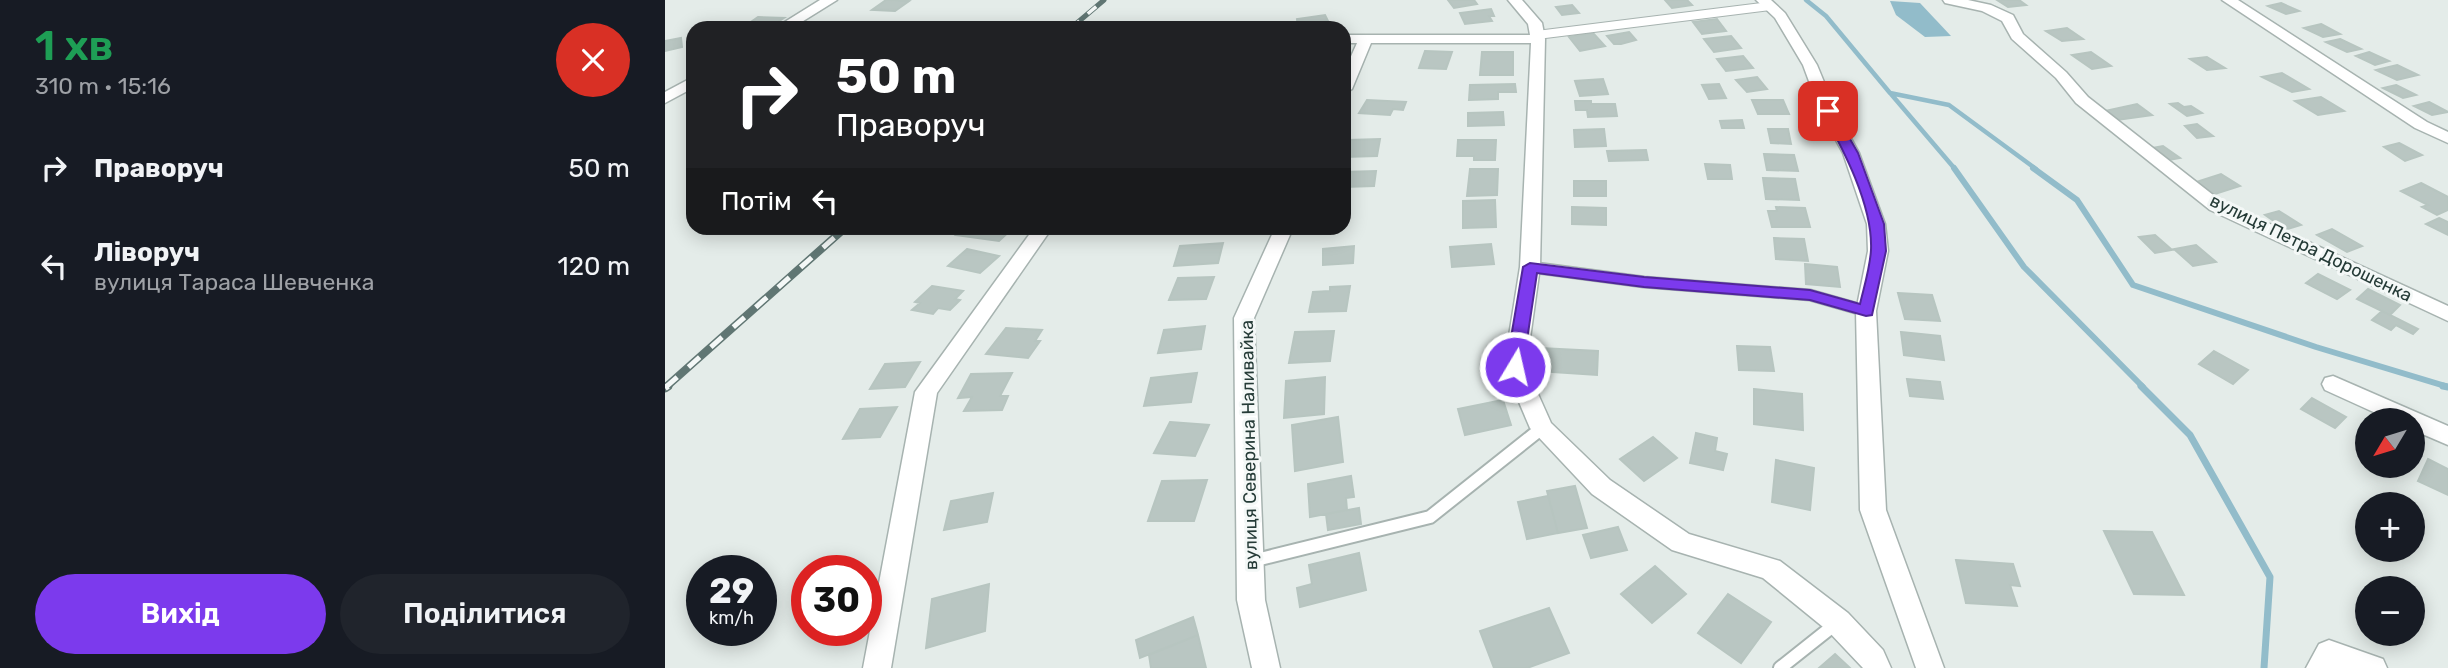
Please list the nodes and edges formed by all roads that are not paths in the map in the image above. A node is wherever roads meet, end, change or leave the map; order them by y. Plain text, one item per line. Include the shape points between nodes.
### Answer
1 (829, 0) edge
2 (1515, 0) edge
3 (2229, 0) edge
4 (1958, 1) edge
5 (1766, 3) edge
6 (794, 21) edge
7 (1538, 37) junction
8 (1351, 39) edge
9 (1366, 39) junction
10 (1351, 73) edge
11 (686, 86) edge
12 (665, 98) edge
13 (2448, 138) edge
14 (1038, 235) edge
15 (1281, 235) edge
16 (1530, 267) junction
17 (1866, 311) junction
18 (2448, 314) edge
19 (2333, 384) dead end
20 (2386, 408) edge
21 (2425, 425) edge
22 (1542, 428) junction
23 (2448, 436) edge
24 (1251, 561) junction
25 (1839, 622) junction
26 (877, 668) edge
27 (1266, 668) edge
28 (1780, 668) edge
29 (1877, 668) edge
30 (1930, 668) edge
31 (2320, 668) edge
32 (2373, 668) edge

1 - 6 street
2 - 7 street via 1535,23
3 - 13 street
4 - 18 street, вулиця Петра Дорошенка via 2008,18 2017,36 2082,100 2216,206
5 - 7 lane
5 - 17 street via 1780,16 1810,65 1851,153 1877,224 1878,251
7 - 9 street
7 - 16 street
8 - 9 street
9 - 10 street
11 - 12 street
14 - 26 street via 926,392
15 - 24 street, вулиця Северина Наливайка via 1244,318
16 - 17 lane via 1644,282 1810,295
16 - 22 street via 1515,367
17 - 30 street via 1873,510
19 - 20 street
21 - 23 street
22 - 24 lane via 1430,517
22 - 25 street via 1601,487 1681,542 1771,569
24 - 27 street, вулиця Северина Наливайка via 1251,600
25 - 28 lane
25 - 29 street
31 - 32 street via 2329,653

